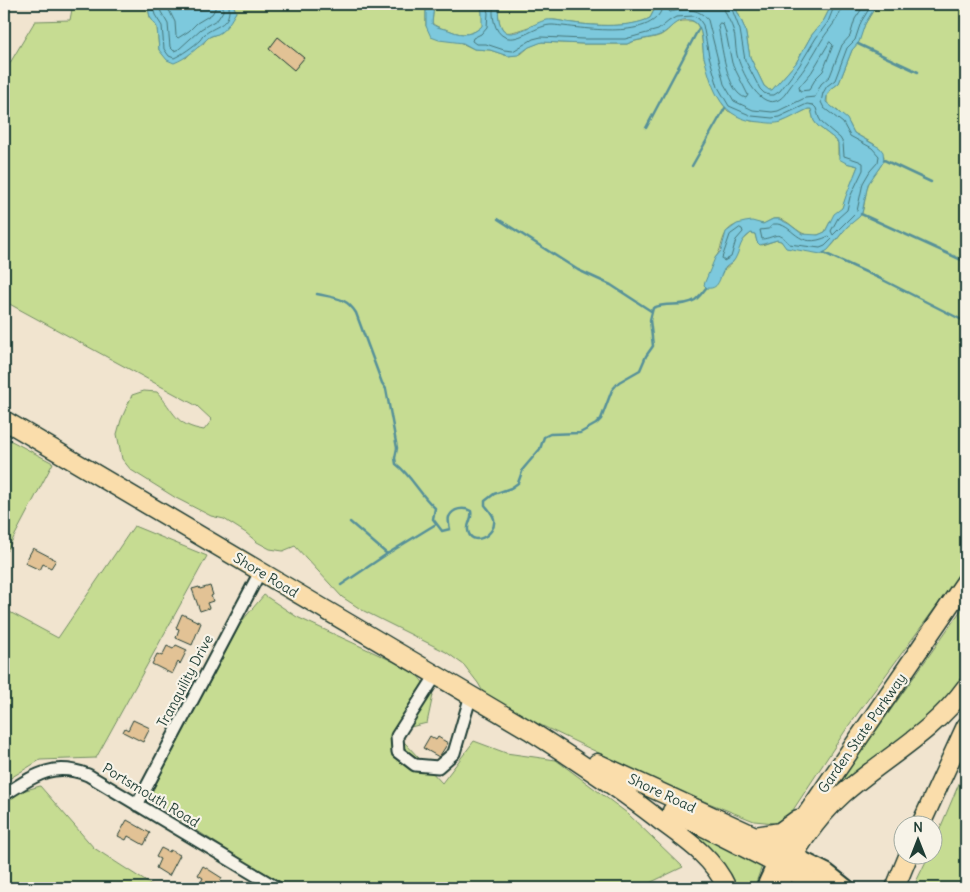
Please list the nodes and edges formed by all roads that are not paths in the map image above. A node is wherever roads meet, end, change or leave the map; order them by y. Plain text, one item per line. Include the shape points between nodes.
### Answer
1 (4, 420) edge
2 (260, 572) junction
3 (966, 581) edge
4 (436, 675) junction
5 (966, 687) edge
6 (471, 695) junction
7 (966, 726) edge
8 (529, 730) junction
9 (592, 770) junction
10 (4, 795) edge
11 (138, 805) junction
12 (806, 814) junction
13 (926, 814) edge
14 (755, 836) junction
15 (785, 859) junction
16 (905, 864) edge
17 (278, 888) edge
18 (727, 888) edge
19 (764, 888) edge
20 (778, 888) edge
21 (824, 888) edge
22 (847, 888) edge
23 (895, 888) edge

1 - 2 highway, Shore Road
2 - 4 highway, Shore Road
2 - 11 street, Tranquility Drive
3 - 12 highway, Garden State Parkway
4 - 6 highway, Shore Road
4 - 6 street via 397,736 398,752 415,765 438,767 454,753
5 - 15 highway via 932,726 834,803
6 - 8 highway, Shore Road
7 - 13 highway
8 - 9 highway, Shore Road
8 - 14 highway, Shore Road
9 - 15 highway
9 - 18 highway via 704,854
10 - 11 street, Portsmouth Road via 36,774 67,769 88,775
11 - 17 street, Portsmouth Road
12 - 14 highway via 780,832
12 - 15 highway, Garden State Parkway
14 - 15 main road, Shore Road
15 - 19 main road, Garden State Parkway
15 - 20 highway
15 - 21 highway
15 - 22 main road, Shore Road via 828,872
16 - 23 highway

